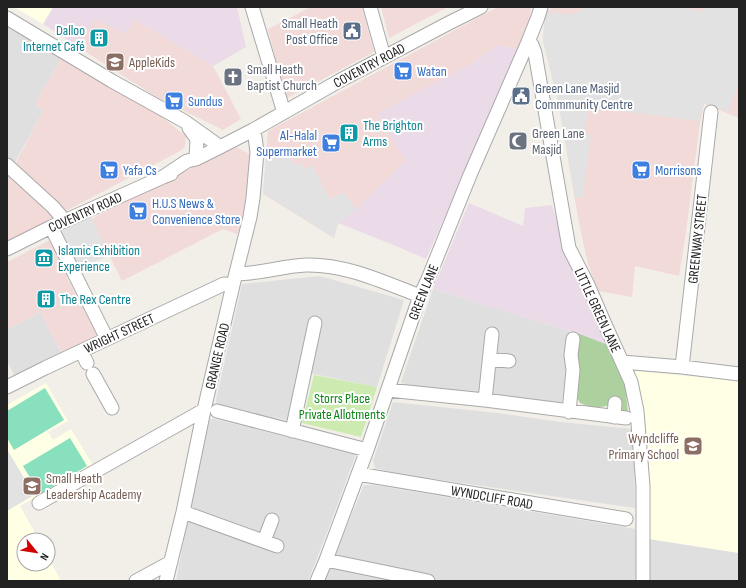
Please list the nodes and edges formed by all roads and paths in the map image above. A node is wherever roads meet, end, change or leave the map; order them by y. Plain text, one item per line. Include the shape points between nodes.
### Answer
1 (252, 7) edge
2 (370, 7) edge
3 (481, 7) edge
4 (540, 7) edge
5 (7, 18) edge
6 (528, 42) junction
7 (384, 57) junction
8 (285, 112) junction
9 (710, 112) dead end
10 (184, 121) junction
11 (253, 130) junction
12 (220, 148) junction
13 (196, 159) junction
14 (7, 165) edge
15 (65, 221) junction
16 (51, 227) junction
17 (7, 249) edge
18 (234, 280) junction
19 (420, 296) junction
20 (315, 323) dead end
21 (492, 334) dead end
22 (107, 339) junction
23 (573, 339) dead end
24 (490, 360) junction
25 (509, 361) dead end
26 (622, 362) junction
27 (87, 363) junction
28 (682, 367) junction
29 (739, 374) edge
30 (7, 387) edge
31 (388, 390) junction
32 (485, 400) junction
33 (616, 403) dead end
34 (112, 408) dead end
35 (211, 411) junction
36 (569, 412) junction
37 (292, 431) junction
38 (367, 450) junction
39 (358, 474) junction
40 (39, 504) dead end
41 (183, 512) junction
42 (272, 520) dead end
43 (626, 520) dead end
44 (326, 560) junction
45 (170, 562) junction
46 (136, 581) edge
47 (166, 581) edge
48 (317, 581) edge
49 (428, 581) edge
50 (643, 581) edge

1 - 8 street
2 - 7 street
3 - 7 street, COVENTRY ROAD
4 - 6 street, GREEN LANE
5 - 10 street via 112,82
6 - 19 street, GREEN LANE
6 - 26 street, LITTLE GREEN LANE via 535,53 570,248
7 - 8 street, COVENTRY ROAD
8 - 11 street, COVENTRY ROAD
9 - 28 street, GREENWAY STREET
10 - 12 street
10 - 13 street via 197,139
11 - 12 street, COVENTRY ROAD
11 - 18 street, GRANGE ROAD via 257,152 253,198
12 - 13 street, COVENTRY ROAD
13 - 15 street, COVENTRY ROAD via 184,170
14 - 15 street
15 - 16 street, COVENTRY ROAD
16 - 17 street, COVENTRY ROAD
16 - 22 street
18 - 19 street, WRIGHT STREET via 242,274 305,265 324,266 363,274
18 - 22 street, WRIGHT STREET
18 - 35 street, GRANGE ROAD
19 - 31 street, GREEN LANE
20 - 37 street
21 - 24 street
22 - 27 street, WRIGHT STREET
23 - 36 street
24 - 25 street
24 - 32 street
26 - 28 street
26 - 50 street, LITTLE GREEN LANE via 632,382 637,411 643,486
27 - 30 street, WRIGHT STREET
27 - 34 street
28 - 29 street
31 - 32 street
31 - 38 street, GREEN LANE
32 - 36 street
33 - 36 street via 620,417
35 - 37 street
35 - 40 street
35 - 41 street, GRANGE ROAD
37 - 38 street
38 - 39 street, GREEN LANE
39 - 43 street, WYNDCLIFF ROAD
39 - 44 street, GREEN LANE
41 - 42 street via 271,544
41 - 45 street, GRANGE ROAD
44 - 48 street, GREEN LANE
44 - 49 street
45 - 46 street
45 - 47 street, GRANGE ROAD

